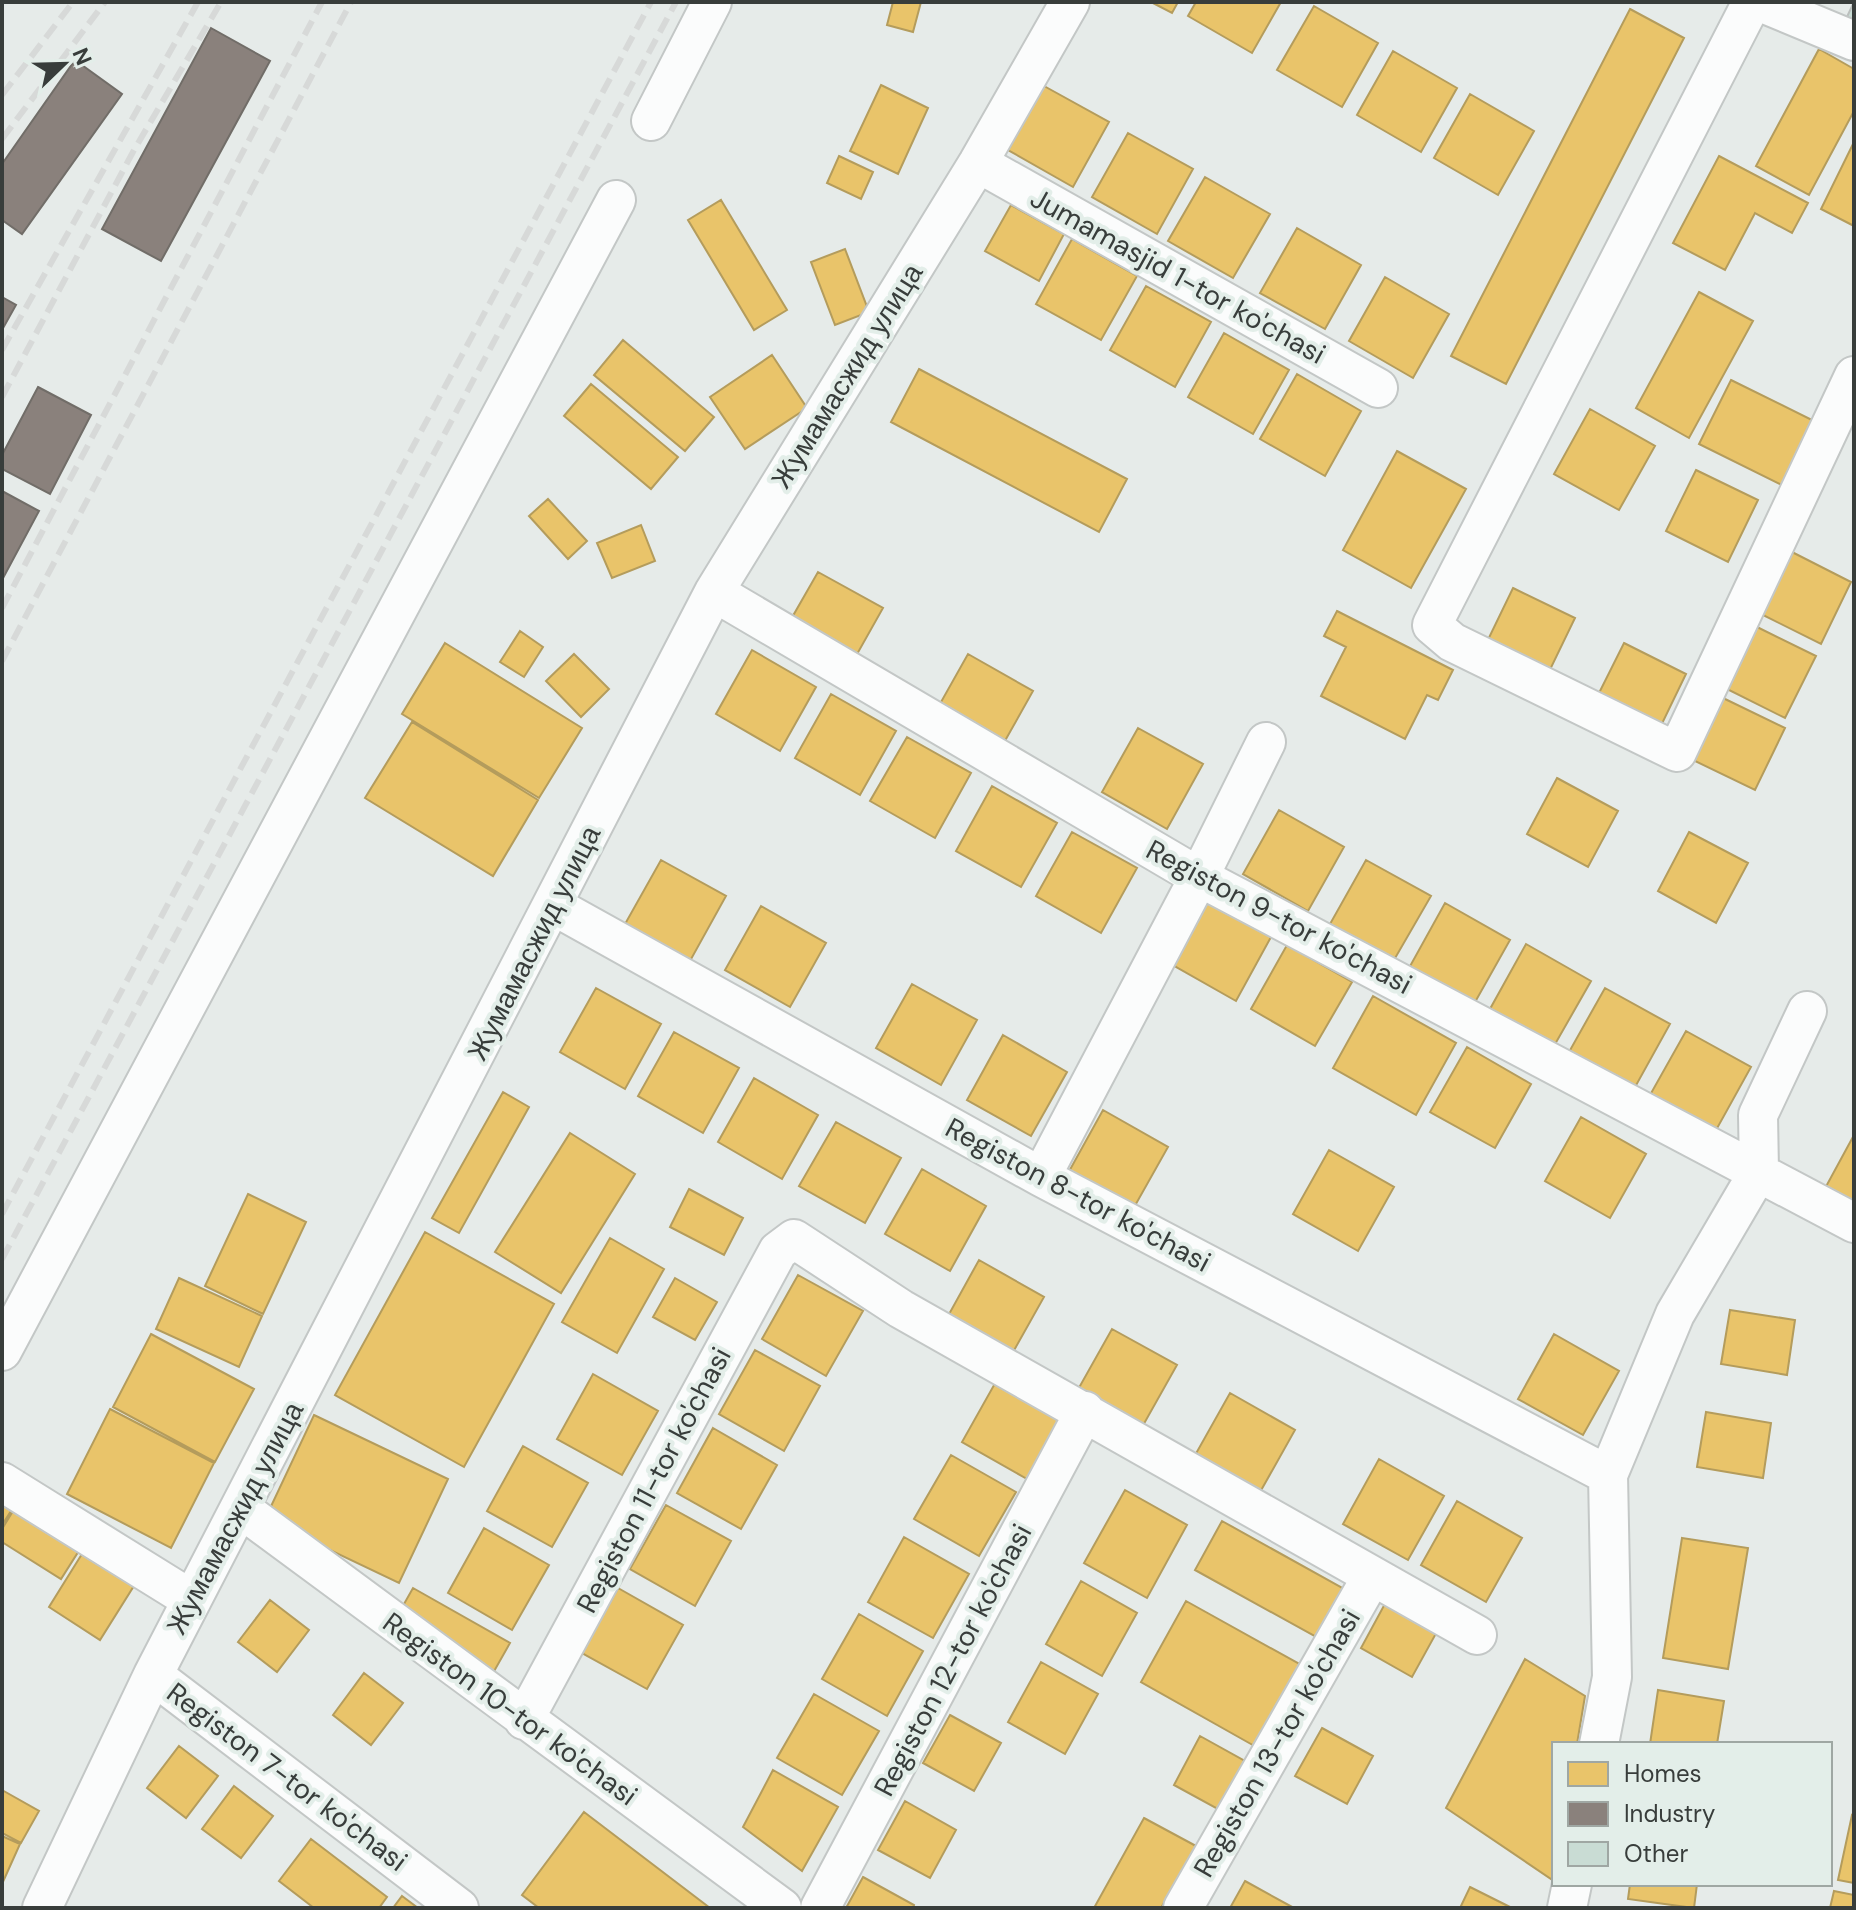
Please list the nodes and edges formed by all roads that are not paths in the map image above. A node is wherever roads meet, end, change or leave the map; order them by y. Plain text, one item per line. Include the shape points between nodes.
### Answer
1 (712, 2) edge
2 (1070, 2) edge
3 (1752, 2) edge
4 (1760, 2) edge
5 (1854, 41) edge
6 (651, 121) dead end
7 (978, 163) junction
8 (616, 200) dead end
9 (1854, 376) edge
10 (1378, 388) dead end
11 (714, 592) junction
12 (1266, 742) dead end
13 (1199, 877) junction
14 (554, 906) junction
15 (1807, 1011) dead end
16 (1759, 1171) junction
17 (1041, 1177) junction
18 (1854, 1223) edge
19 (2, 1351) edge
20 (1085, 1411) junction
21 (1608, 1475) junction
22 (2, 1482) edge
23 (240, 1508) junction
24 (1371, 1578) junction
25 (192, 1600) junction
26 (1477, 1635) dead end
27 (153, 1675) junction
28 (524, 1720) junction
29 (1599, 1742) edge
30 (1572, 1886) edge
31 (42, 1908) edge
32 (459, 1908) edge
33 (782, 1908) edge
34 (820, 1908) edge
35 (1183, 1908) edge
36 (1567, 1908) edge

1 - 6 street
2 - 7 street, Жумамасжид улица
3 - 9 street via 1432,625 1452,642 1677,752
4 - 5 street
7 - 10 street, Jumamasjid 1-tor ko'chasi
7 - 11 street, Жумамасжид улица
8 - 19 street
11 - 13 street, Registon 9-tor ko'chasi
11 - 14 street, Жумамасжид улица
12 - 13 street
13 - 16 street, Registon 9-tor ko'chasi
13 - 17 street
14 - 17 street, Registon 8-tor ko'chasi
14 - 23 street, Жумамасжид улица
15 - 16 street via 1758,1115
16 - 18 street, Registon 9-tor ko'chasi
16 - 21 street via 1675,1314
17 - 21 street, Registon 8-tor ko'chasi
20 - 24 street
20 - 28 street, Registon 11-tor ko'chasi via 901,1309 794,1239 786,1242
20 - 34 street, Registon 12-tor ko'chasi
21 - 29 street via 1612,1677
22 - 25 street
23 - 25 street, Жумамасжид улица
23 - 28 street, Registon 10-tor ko'chasi
24 - 26 street
24 - 35 street, Registon 13-tor ko'chasi
25 - 27 street, Жумамасжид улица
27 - 31 street, Жумамасжид улица
27 - 32 street, Registon 7-tor ko'chasi
28 - 33 street, Registon 10-tor ko'chasi
30 - 36 street

